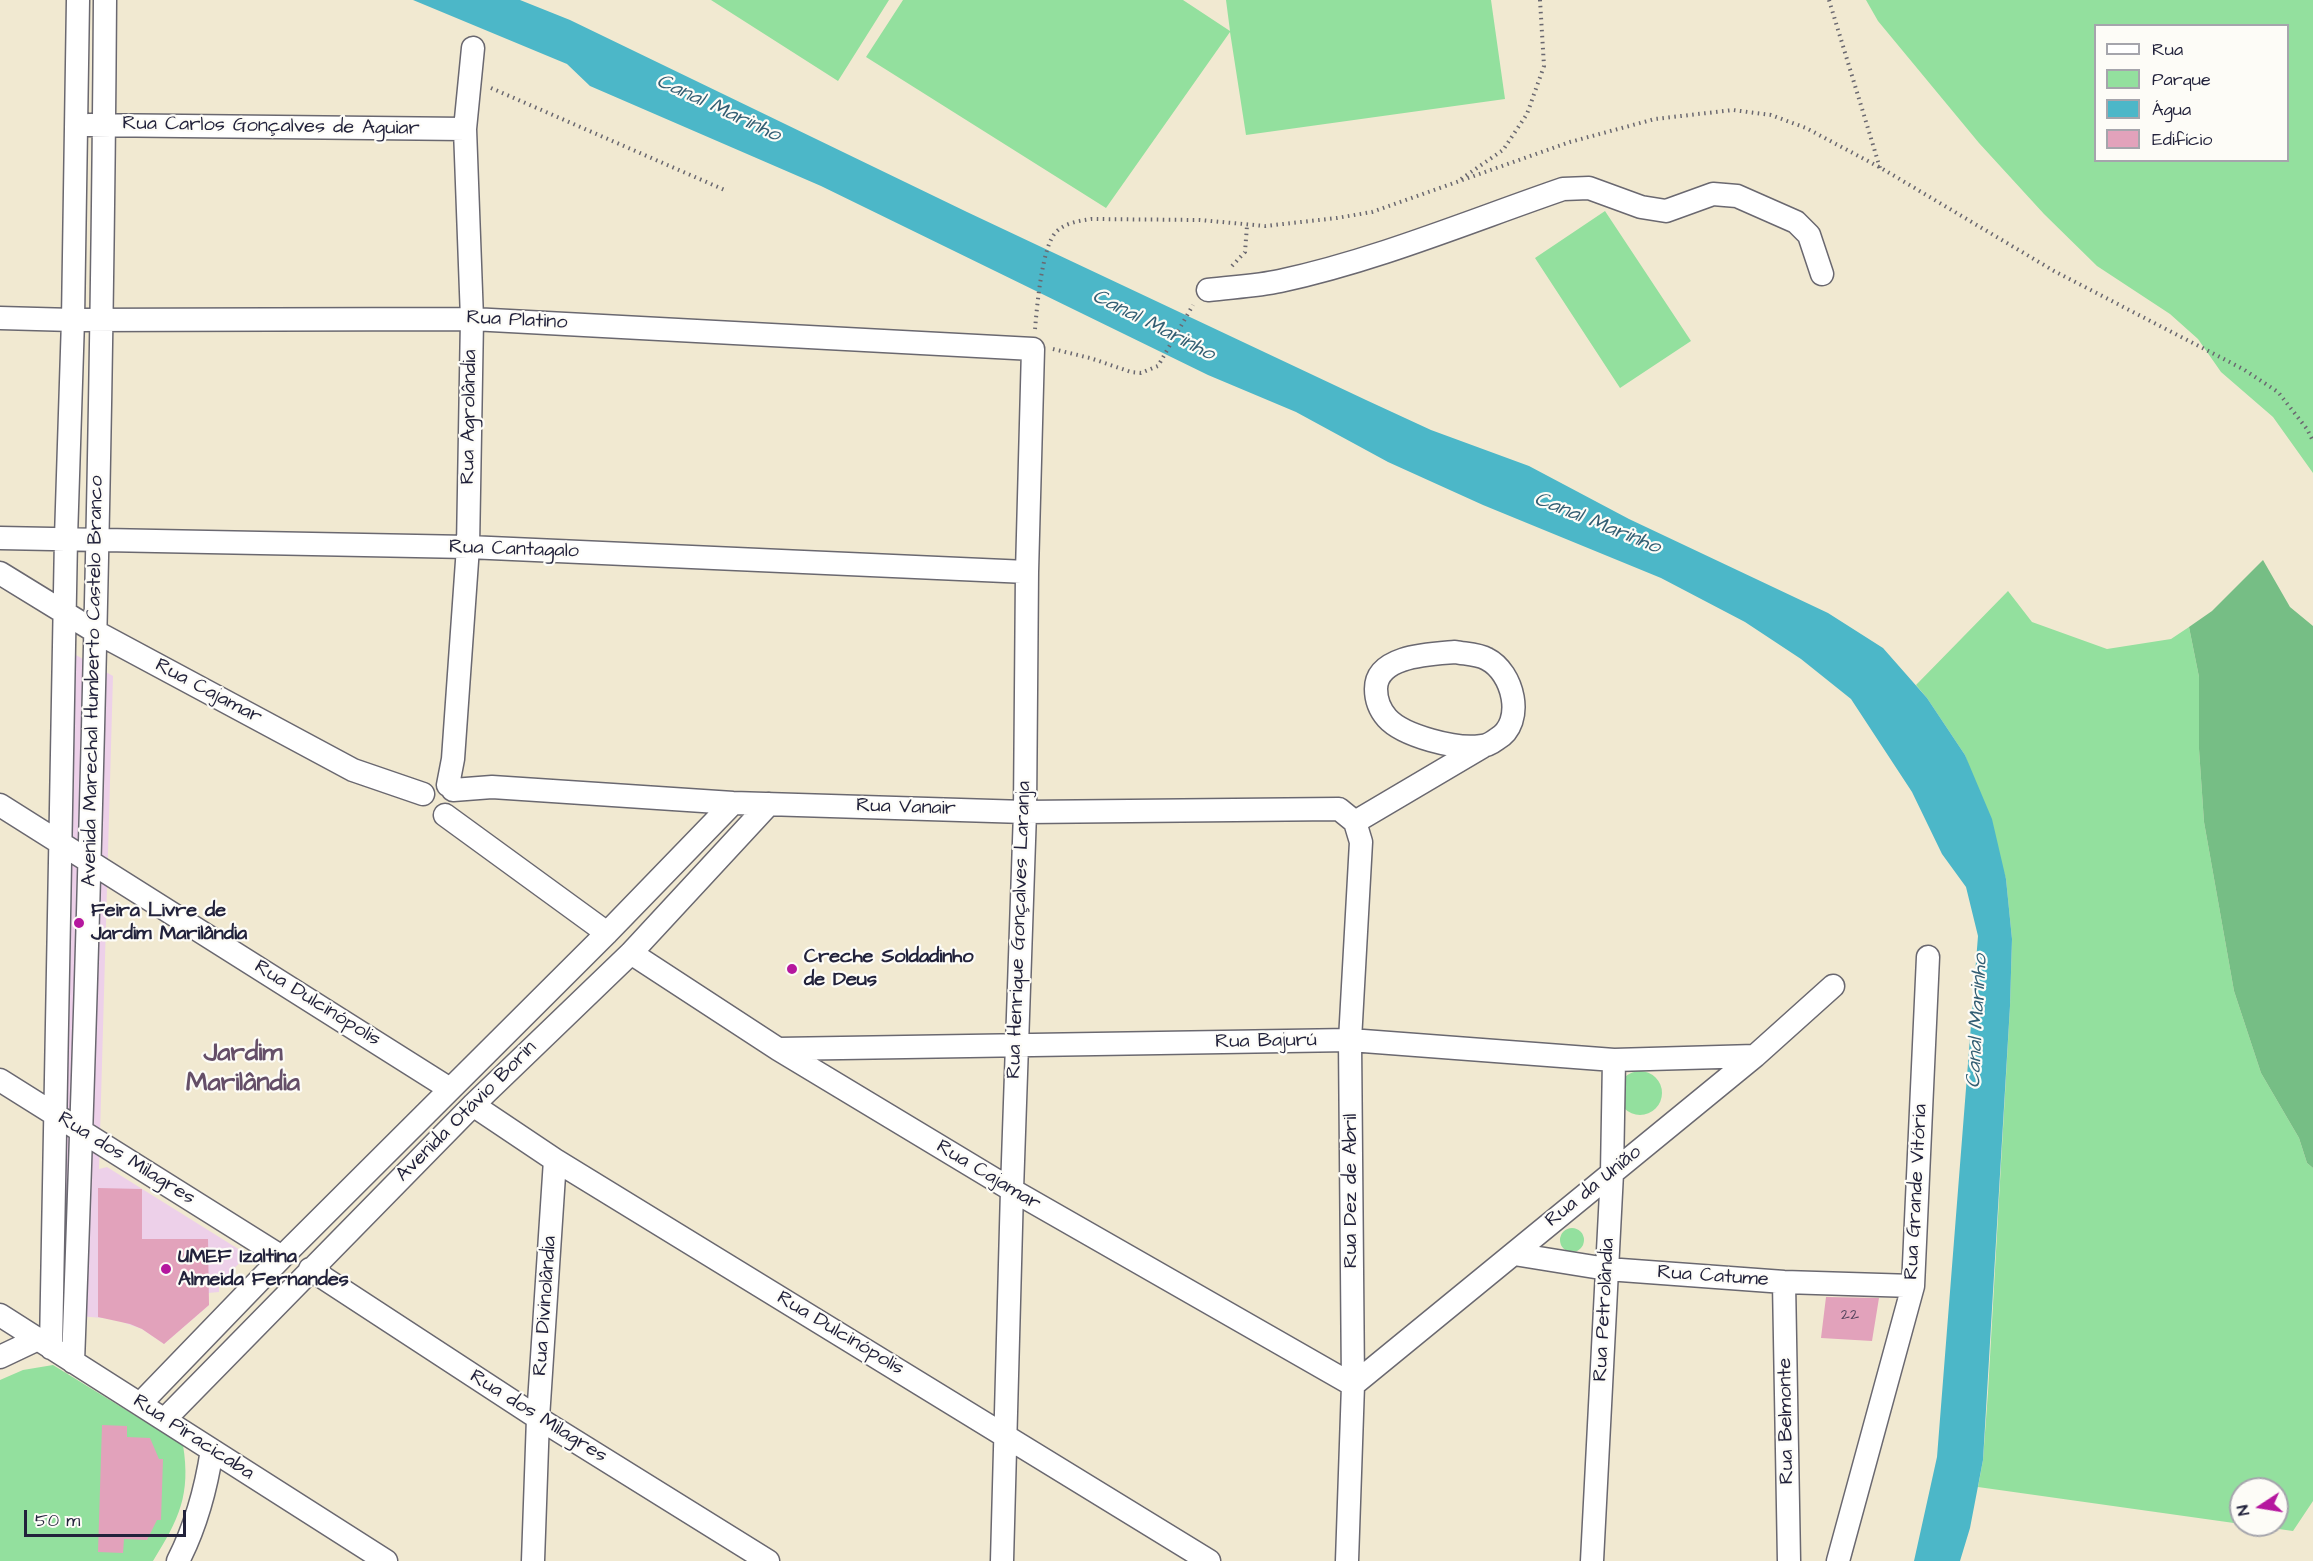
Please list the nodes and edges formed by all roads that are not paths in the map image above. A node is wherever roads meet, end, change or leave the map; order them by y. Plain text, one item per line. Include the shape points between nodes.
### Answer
1 (78, 0) edge
2 (105, 0) edge
3 (473, 48) dead end
4 (76, 125) junction
5 (104, 126) junction
6 (465, 129) junction
7 (1822, 274) dead end
8 (1208, 290) dead end
9 (0, 318) edge
10 (472, 318) junction
11 (73, 320) junction
12 (102, 320) junction
13 (1033, 349) joint
14 (0, 538) edge
15 (66, 538) junction
16 (98, 539) junction
17 (468, 547) junction
18 (1027, 572) junction
19 (0, 573) edge
20 (65, 613) junction
21 (96, 632) junction
22 (1482, 747) junction
23 (451, 788) junction
24 (423, 794) junction
25 (733, 803) junction
26 (769, 804) junction
27 (0, 805) edge
28 (1025, 812) junction
29 (445, 815) junction
30 (1355, 822) junction
31 (61, 843) junction
32 (91, 861) junction
33 (607, 933) junction
34 (631, 953) junction
35 (1928, 957) dead end
36 (1833, 986) dead end
37 (1350, 1040) junction
38 (1017, 1046) junction
39 (777, 1049) junction
40 (1755, 1056) junction
41 (1614, 1060) junction
42 (0, 1080) edge
43 (450, 1089) junction
44 (473, 1105) junction
45 (56, 1115) junction
46 (81, 1131) junction
47 (555, 1160) junction
48 (1612, 1173) junction
49 (1012, 1191) junction
50 (1514, 1254) junction
51 (282, 1257) junction
52 (310, 1269) junction
53 (1607, 1269) junction
54 (1784, 1282) junction
55 (1913, 1286) junction
56 (0, 1315) edge
57 (44, 1343) junction
58 (0, 1357) edge
59 (73, 1362) junction
60 (1353, 1385) junction
61 (141, 1403) junction
62 (538, 1418) junction
63 (165, 1419) junction
64 (1007, 1436) junction
65 (212, 1450) junction
66 (178, 1561) edge
67 (386, 1561) edge
68 (533, 1561) edge
69 (768, 1561) edge
70 (1002, 1561) edge
71 (1209, 1561) edge
72 (1347, 1561) edge
73 (1592, 1561) edge
74 (1789, 1561) edge
75 (1838, 1561) edge

1 - 4 street, Avenida Marechal Humberto Castelo Branco
2 - 5 street, Avenida Marechal Humberto Castelo Branco
3 - 6 street, Rua Agrolândia
4 - 5 street, Rua Carlos Gonçalves de Aguiar
4 - 11 street, Avenida Marechal Humberto Castelo Branco
5 - 6 street, Rua Carlos Gonçalves de Aguiar
5 - 12 street, Avenida Marechal Humberto Castelo Branco
6 - 10 street, Rua Agrolândia
7 - 8 street via 1809,235 1796,222 1737,196 1713,194 1666,211 1641,207 1589,188 1563,189 1380,252 1279,281
9 - 11 street, Rua Platino
10 - 12 street, Rua Platino
10 - 13 street, Rua Platino
10 - 17 street, Rua Agrolândia
11 - 12 street, Rua Platino
11 - 15 street, Avenida Marechal Humberto Castelo Branco
12 - 16 street, Avenida Marechal Humberto Castelo Branco
13 - 18 street, Rua Henrique Gonçalves Laranja
14 - 15 street, Rua Cantagalo
15 - 16 street, Rua Cantagalo
15 - 20 street, Avenida Marechal Humberto Castelo Branco
16 - 17 street, Rua Cantagalo
16 - 21 street, Avenida Marechal Humberto Castelo Branco
17 - 18 street, Rua Cantagalo
17 - 23 street, Rua Agrolândia
18 - 28 street, Rua Henrique Gonçalves Laranja
19 - 20 street, Rua Cajamar
20 - 21 street, Rua Cajamar
20 - 31 street, Avenida Marechal Humberto Castelo Branco
21 - 24 street, Rua Cajamar via 353,770
21 - 32 street, Avenida Marechal Humberto Castelo Branco
22 - 22 street via 1500,738 1512,722 1514,704 1501,670 1487,659 1455,652 1429,654 1395,662 1382,673 1376,686 1378,703 1395,726 1454,745
22 - 30 street
23 - 24 street via 441,782
23 - 25 street, Rua Vanair via 492,787
23 - 29 street via 455,805
24 - 29 street via 425,808 431,814
25 - 26 street, Rua Vanair
25 - 33 street, Avenida Otávio Borin
26 - 28 street, Rua Vanair
26 - 34 street, Avenida Otávio Borin
27 - 31 street, Rua Dulcinópolis
28 - 30 street, Rua Vanair via 1339,809
28 - 38 street, Rua Henrique Gonçalves Laranja
29 - 33 street
30 - 37 street, Rua Dez de Abril via 1361,842
31 - 32 street, Rua Dulcinópolis
31 - 45 street, Avenida Marechal Humberto Castelo Branco
32 - 43 street, Rua Dulcinópolis
32 - 46 street, Avenida Marechal Humberto Castelo Branco
33 - 43 street, Avenida Otávio Borin
34 - 39 street, Rua Cajamar
34 - 44 street, Avenida Otávio Borin
35 - 55 street, Rua Grande Vitória
36 - 40 street, Rua da União
37 - 38 street, Rua Bajurú
37 - 41 street, Rua Bajurú
37 - 60 street, Rua Dez de Abril
38 - 39 street, Rua Bajurú
38 - 49 street, Rua Henrique Gonçalves Laranja
39 - 49 street, Rua Cajamar
40 - 41 street, Rua Bajurú
40 - 48 street, Rua da União
41 - 48 street, Rua Petrolândia
42 - 45 street, Rua dos Milagres
43 - 51 street, Avenida Otávio Borin
44 - 47 street, Rua Dulcinópolis
44 - 52 street, Avenida Otávio Borin
45 - 46 street, Rua dos Milagres
45 - 57 street, Avenida Marechal Humberto Castelo Branco
46 - 51 street, Rua dos Milagres
46 - 59 street, Avenida Marechal Humberto Castelo Branco
47 - 62 street, Rua Divinolândia
47 - 64 street, Rua Dulcinópolis
48 - 50 street, Rua da União
48 - 53 street, Rua Petrolândia
49 - 60 street, Rua Cajamar
49 - 64 street, Rua Henrique Gonçalves Laranja
50 - 53 street, Rua Catume
50 - 60 street, Rua da União
51 - 61 street, Avenida Otávio Borin
52 - 62 street, Rua dos Milagres
52 - 63 street, Avenida Otávio Borin
53 - 54 street, Rua Catume
53 - 73 street, Rua Petrolândia
54 - 55 street, Rua Catume
54 - 74 street, Rua Belmonte
55 - 75 street, Rua Grande Vitória
56 - 57 street, Rua Piracicaba
57 - 58 street
57 - 59 street, Rua Piracicaba
59 - 61 street, Rua Piracicaba
60 - 72 street, Rua Dez de Abril
61 - 63 street, Rua Piracicaba
62 - 68 street, Rua Divinolândia
62 - 69 street, Rua dos Milagres
63 - 65 street, Rua Piracicaba
64 - 70 street, Rua Henrique Gonçalves Laranja
64 - 71 street, Rua Dulcinópolis
65 - 66 street via 195,1524
65 - 67 street, Rua Piracicaba

